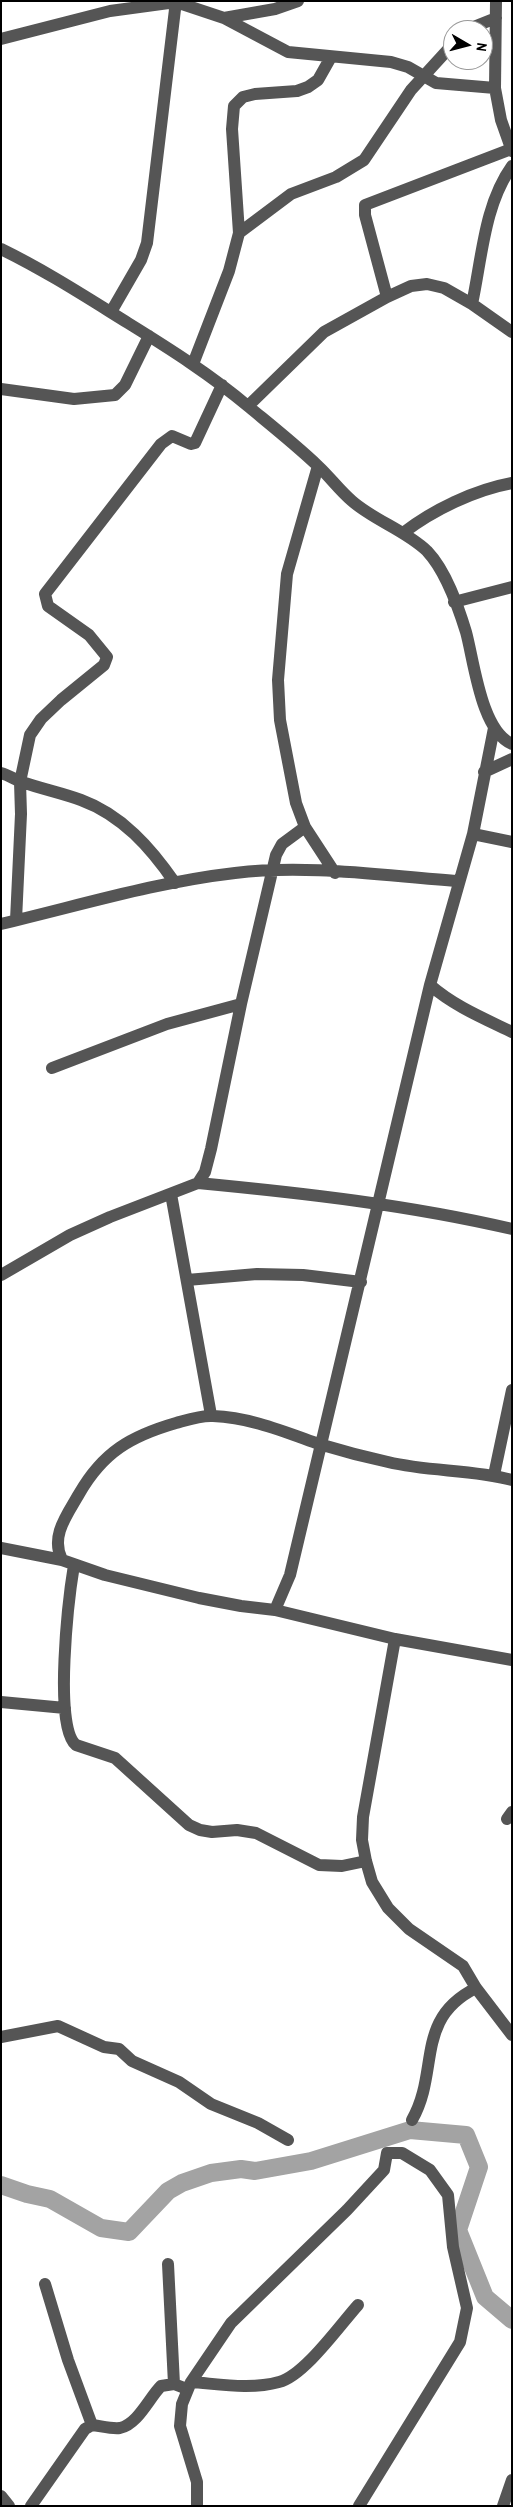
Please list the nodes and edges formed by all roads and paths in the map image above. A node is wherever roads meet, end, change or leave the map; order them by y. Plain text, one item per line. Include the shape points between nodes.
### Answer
1 (298, 1) edge
2 (496, 1) edge
3 (176, 2) edge
4 (224, 18) junction
5 (496, 18) junction
6 (491, 20) edge
7 (1, 39) edge
8 (443, 55) edge
9 (331, 57) junction
10 (423, 76) junction
11 (495, 88) junction
12 (511, 150) edge
13 (512, 166) edge
14 (240, 233) junction
15 (1, 249) edge
16 (387, 297) junction
17 (472, 304) junction
18 (111, 312) junction
19 (512, 332) edge
20 (149, 336) junction
21 (193, 364) junction
22 (222, 385) junction
23 (1, 389) edge
24 (248, 406) junction
25 (318, 466) junction
26 (510, 482) edge
27 (402, 533) junction
28 (512, 587) edge
29 (454, 602) junction
30 (494, 728) junction
31 (512, 744) edge
32 (512, 759) edge
33 (484, 772) junction
34 (1, 773) edge
35 (20, 782) junction
36 (305, 827) junction
37 (473, 834) junction
38 (512, 842) edge
39 (272, 870) junction
40 (335, 873) junction
41 (458, 881) junction
42 (175, 883) junction
43 (16, 920) junction
44 (1, 924) edge
45 (430, 985) junction
46 (241, 1004) junction
47 (512, 1032) edge
48 (52, 1068) dead end
49 (198, 1183) junction
50 (171, 1194) junction
51 (378, 1206) junction
52 (512, 1229) edge
53 (1, 1275) edge
54 (187, 1280) junction
55 (361, 1282) junction
56 (512, 1390) edge
57 (212, 1415) junction
58 (322, 1444) junction
59 (494, 1475) junction
60 (512, 1480) edge
61 (1, 1548) edge
62 (68, 1562) junction
63 (274, 1610) junction
64 (395, 1639) junction
65 (512, 1660) edge
66 (1, 1702) edge
67 (66, 1708) junction
68 (366, 1861) junction
69 (476, 1988) junction
70 (512, 2035) edge
71 (1, 2038) edge
72 (412, 2120) dead end
73 (288, 2140) dead end
74 (168, 2264) dead end
75 (45, 2284) dead end
76 (358, 2305) dead end
77 (174, 2384) junction
78 (189, 2386) junction
79 (92, 2425) junction
80 (512, 2480) edge
81 (1, 2496) edge
82 (9, 2506) edge
83 (31, 2506) edge
84 (197, 2506) edge
85 (359, 2506) edge
86 (504, 2506) edge

1 - 4 street via 275,9
2 - 5 street
3 - 4 street
3 - 7 street via 110,10
3 - 18 street via 147,243 141,260
4 - 9 street via 288,52
5 - 6 street
5 - 11 street
8 - 10 street
9 - 10 street via 391,62
9 - 14 street via 318,80 308,88 243,97 234,106 232,129
10 - 11 street via 436,83
10 - 14 street via 396,109 364,160 336,177 291,194
11 - 12 street
12 - 16 street via 365,205
13 - 17 street via 500,183 491,206
14 - 21 street
15 - 18 street via 39,267
16 - 17 street via 411,286 427,284 444,288
16 - 24 street via 324,332
17 - 19 street
18 - 20 street
20 - 21 street
20 - 23 street via 125,385 115,395 74,398
21 - 22 street
22 - 24 street
22 - 35 street via 195,443 172,436 161,444 45,594 48,606 89,635 107,658 104,665 41,719 30,735
24 - 25 street
25 - 27 street via 352,501 377,520
25 - 36 street via 287,574 278,680 280,720 296,803
26 - 27 street via 435,512
27 - 29 street via 427,551 439,568
28 - 29 street
29 - 30 street via 466,635 473,672
30 - 31 street
30 - 33 street
32 - 33 street
33 - 37 street
34 - 35 street
35 - 42 street via 83,801 120,822 156,855
35 - 43 street
36 - 39 street via 282,844
36 - 40 street
37 - 38 street
37 - 41 street
39 - 40 street
39 - 42 street
39 - 46 street
40 - 41 street
41 - 45 street
42 - 43 street
43 - 44 street
45 - 47 street via 465,1009
45 - 51 street
46 - 48 street via 167,1024
46 - 49 street via 211,1149 205,1172
49 - 50 street
49 - 51 street
50 - 53 street via 70,1236
50 - 54 street
51 - 52 street
51 - 55 street
54 - 55 street via 257,1274 303,1275
54 - 57 street
55 - 58 street
56 - 59 street
57 - 58 street via 245,1420
57 - 62 street via 155,1429 108,1454 88,1478 60,1531 56,1544
58 - 59 street via 418,1469
58 - 63 street via 290,1575
59 - 60 street
61 - 62 street
62 - 63 street via 198,1598
62 - 67 street via 64,1651
63 - 64 street
64 - 65 street
64 - 68 street via 363,1817 362,1840
66 - 67 street
67 - 68 street via 71,1741 115,1758 195,1828 212,1832 237,1830 256,1833 319,1865 342,1866
68 - 69 street via 372,1882 388,1908 409,1929 462,1966
69 - 70 street
69 - 72 street via 461,1996 438,2023 422,2101
71 - 73 street via 58,2026 104,2047 120,2049 132,2061 179,2082 211,2104 258,2122
74 - 77 street
75 - 79 street
76 - 78 street via 296,2373 280,2382
77 - 78 street
77 - 79 street via 161,2386 126,2426
78 - 84 street via 182,2404 180,2426 197,2482
78 - 85 street via 231,2323 384,2170 387,2153 402,2153 430,2170 448,2195 453,2247 467,2308 460,2342
79 - 83 street via 85,2430
80 - 86 street
81 - 82 street

